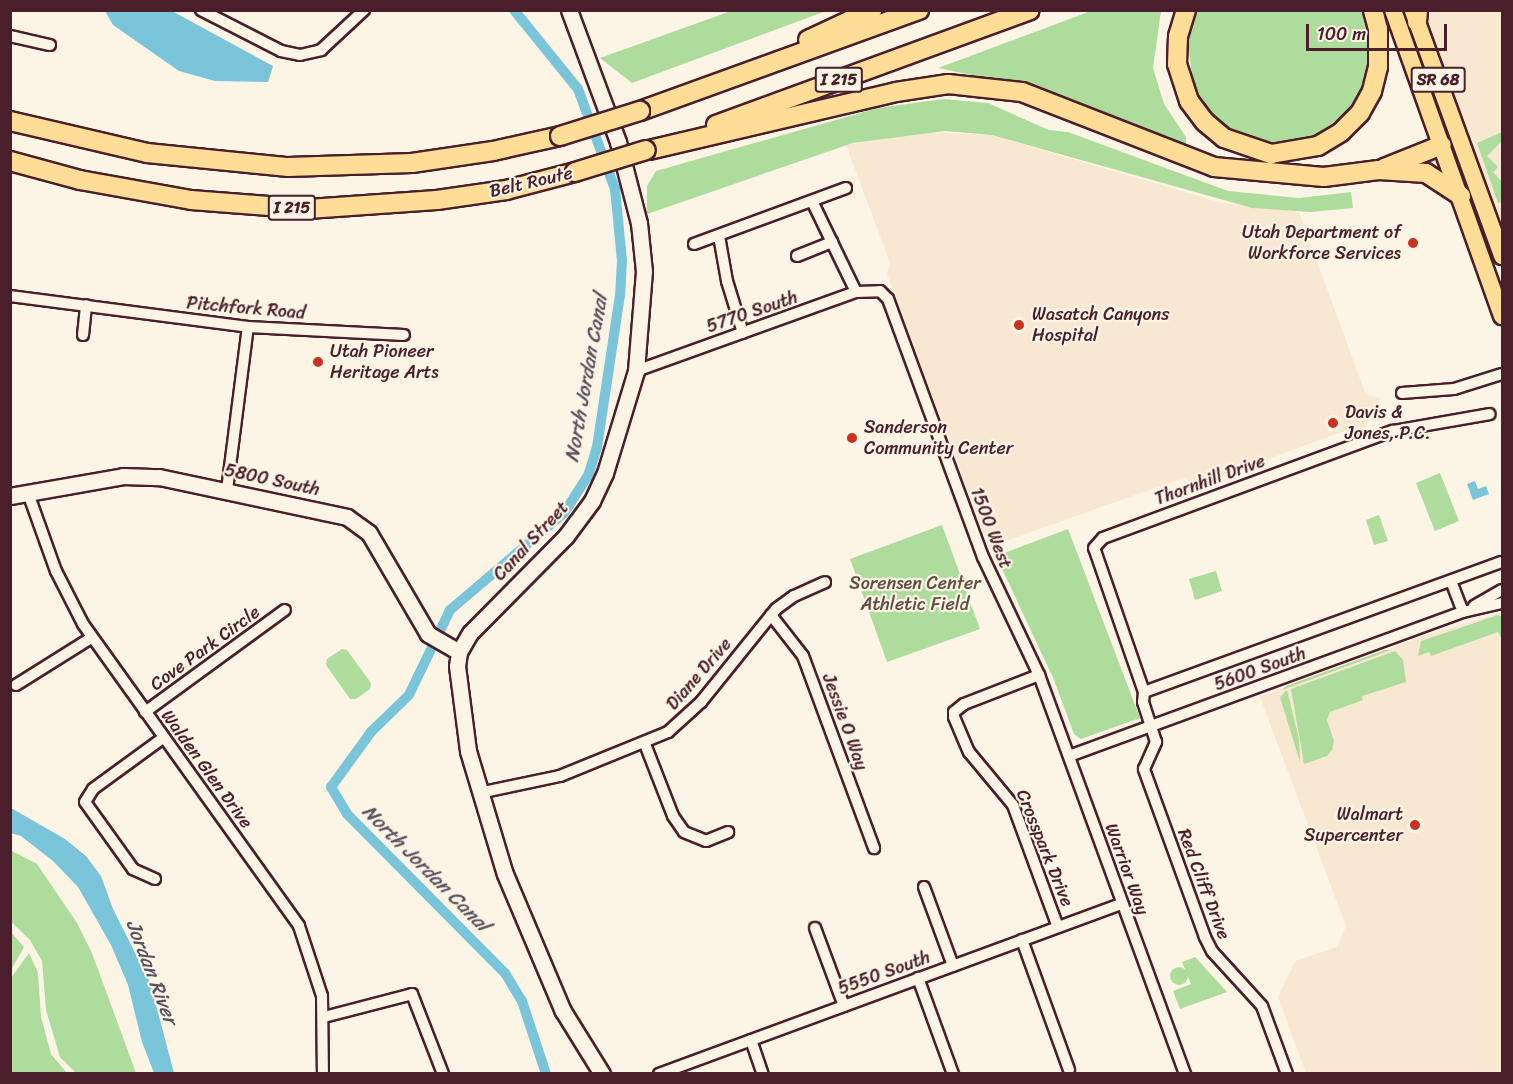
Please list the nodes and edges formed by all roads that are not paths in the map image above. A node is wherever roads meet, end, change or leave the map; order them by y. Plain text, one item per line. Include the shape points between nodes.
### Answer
1 (201, 10) edge
2 (364, 10) edge
3 (569, 10) edge
4 (872, 10) edge
5 (919, 10) edge
6 (1030, 10) edge
7 (1186, 10) edge
8 (1373, 10) edge
9 (1393, 10) edge
10 (1416, 14) edge
11 (10, 36) edge
12 (50, 45) dead end
13 (703, 89) junction
14 (10, 121) edge
15 (1442, 145) junction
16 (648, 150) junction
17 (10, 161) edge
18 (1379, 170) junction
19 (846, 188) dead end
20 (1461, 196) junction
21 (812, 201) junction
22 (719, 236) junction
23 (832, 242) junction
24 (694, 244) dead end
25 (797, 256) dead end
26 (1503, 256) edge
27 (1497, 290) edge
28 (880, 291) joint
29 (856, 292) junction
30 (10, 296) edge
31 (86, 305) junction
32 (1503, 316) edge
33 (248, 327) junction
34 (742, 333) junction
35 (83, 335) dead end
36 (404, 335) dead end
37 (636, 370) junction
38 (1503, 374) edge
39 (1402, 393) dead end
40 (1490, 414) dead end
41 (226, 490) junction
42 (28, 493) junction
43 (10, 496) edge
44 (1503, 562) edge
45 (1451, 581) junction
46 (825, 582) dead end
47 (1503, 590) edge
48 (1503, 603) edge
49 (285, 610) dead end
50 (1463, 612) junction
51 (771, 615) junction
52 (92, 638) junction
53 (459, 652) junction
54 (1039, 675) junction
55 (16, 685) dead end
56 (1144, 692) junction
57 (145, 712) junction
58 (1151, 727) junction
59 (163, 738) junction
60 (645, 744) junction
61 (1069, 756) junction
62 (479, 793) junction
63 (728, 832) dead end
64 (874, 848) dead end
65 (154, 879) dead end
66 (924, 887) dead end
67 (1122, 904) junction
68 (815, 927) dead end
69 (1058, 927) junction
70 (1022, 940) junction
71 (952, 966) junction
72 (918, 978) junction
73 (844, 1006) junction
74 (324, 1017) junction
75 (751, 1040) junction
76 (1069, 1070) dead end
77 (323, 1074) edge
78 (443, 1074) edge
79 (602, 1074) edge
80 (659, 1074) edge
81 (763, 1074) edge
82 (953, 1074) edge
83 (1185, 1074) edge
84 (1287, 1074) edge

1 - 2 street via 281,51 300,55 321,50
3 - 37 street, Canal Street via 608,112 639,224 644,271
4 - 13 highway
5 - 13 highway, I 215
6 - 16 highway, Belt Route / I 215
7 - 8 highway via 1178,36 1177,64 1189,101 1224,138 1260,153 1283,154 1308,150 1330,140 1367,103 1380,54
9 - 15 main road, SR 68
10 - 26 main road, SR 68
11 - 12 street
13 - 14 highway, I 215, bridge via 560,136 412,164 288,167 147,153
15 - 18 highway
15 - 20 main road, SR 68
16 - 17 highway, Belt Route / I 215, bridge via 506,189 437,200 308,209 157,195
16 - 18 highway via 896,92 948,84 1022,92 1214,167 1324,177
18 - 20 highway via 1426,173
19 - 21 street
20 - 27 main road, SR 68
21 - 22 street
21 - 23 street
22 - 24 street
22 - 34 street
23 - 25 street
23 - 29 street
27 - 32 main road, SR 68
28 - 29 street, 5770 South
28 - 54 street, 1500 West via 892,308 998,593
29 - 34 street, 5770 South
30 - 31 street, Pitchfork Road
31 - 33 street, Pitchfork Road
31 - 35 street
33 - 36 street, Pitchfork Road
33 - 41 street
34 - 37 street, 5770 South
37 - 53 street, Canal Street via 605,473 584,514 555,549 475,627
38 - 39 street via 1454,389
40 - 56 street, Thornhill Drive via 1393,431 1099,540 1094,557
41 - 42 street, 5800 South via 159,477 123,476
41 - 53 street, 5800 South via 336,513 356,522 369,533 428,634
42 - 43 street, 5800 South
42 - 52 street, Walden Glen Drive via 61,584
44 - 45 street
45 - 50 street
45 - 56 street
46 - 51 street, Diane Drive via 794,596
47 - 50 street, 5600 South
48 - 50 street, 5600 South
49 - 57 street, Cove Park Circle
50 - 58 street, 5600 South
51 - 60 street, Diane Drive via 694,710 668,732
51 - 64 street, Jessie O Way via 803,656
52 - 55 street
52 - 57 street, Walden Glen Drive
53 - 62 street via 462,720
54 - 61 street, Warrior Way
54 - 69 street, Crosspark Drive via 964,704 954,712 954,717 969,752 1013,805
56 - 58 street, Thornhill Drive
57 - 59 street, Walden Glen Drive
58 - 61 street, 5600 South
58 - 84 street, Red Cliff Drive via 1155,749 1144,769 1205,937 1212,951 1262,1006
59 - 65 street via 91,791 85,802 133,869
59 - 74 street, Walden Glen Drive via 294,916 315,965
60 - 62 street, Diane Drive via 549,780
60 - 63 street via 673,816 684,832 706,841
61 - 67 street, Warrior Way
62 - 79 street via 505,874 545,973 573,1031
66 - 71 street
67 - 69 street, 5550 South
67 - 83 street, Warrior Way
68 - 73 street
69 - 70 street, 5550 South
70 - 71 street, 5550 South
70 - 76 street
71 - 72 street, 5550 South
72 - 73 street, 5550 South
72 - 82 street
73 - 75 street, 5550 South
74 - 77 street, Walden Glen Drive
74 - 78 street via 412,994
75 - 80 street, 5550 South
75 - 81 street

